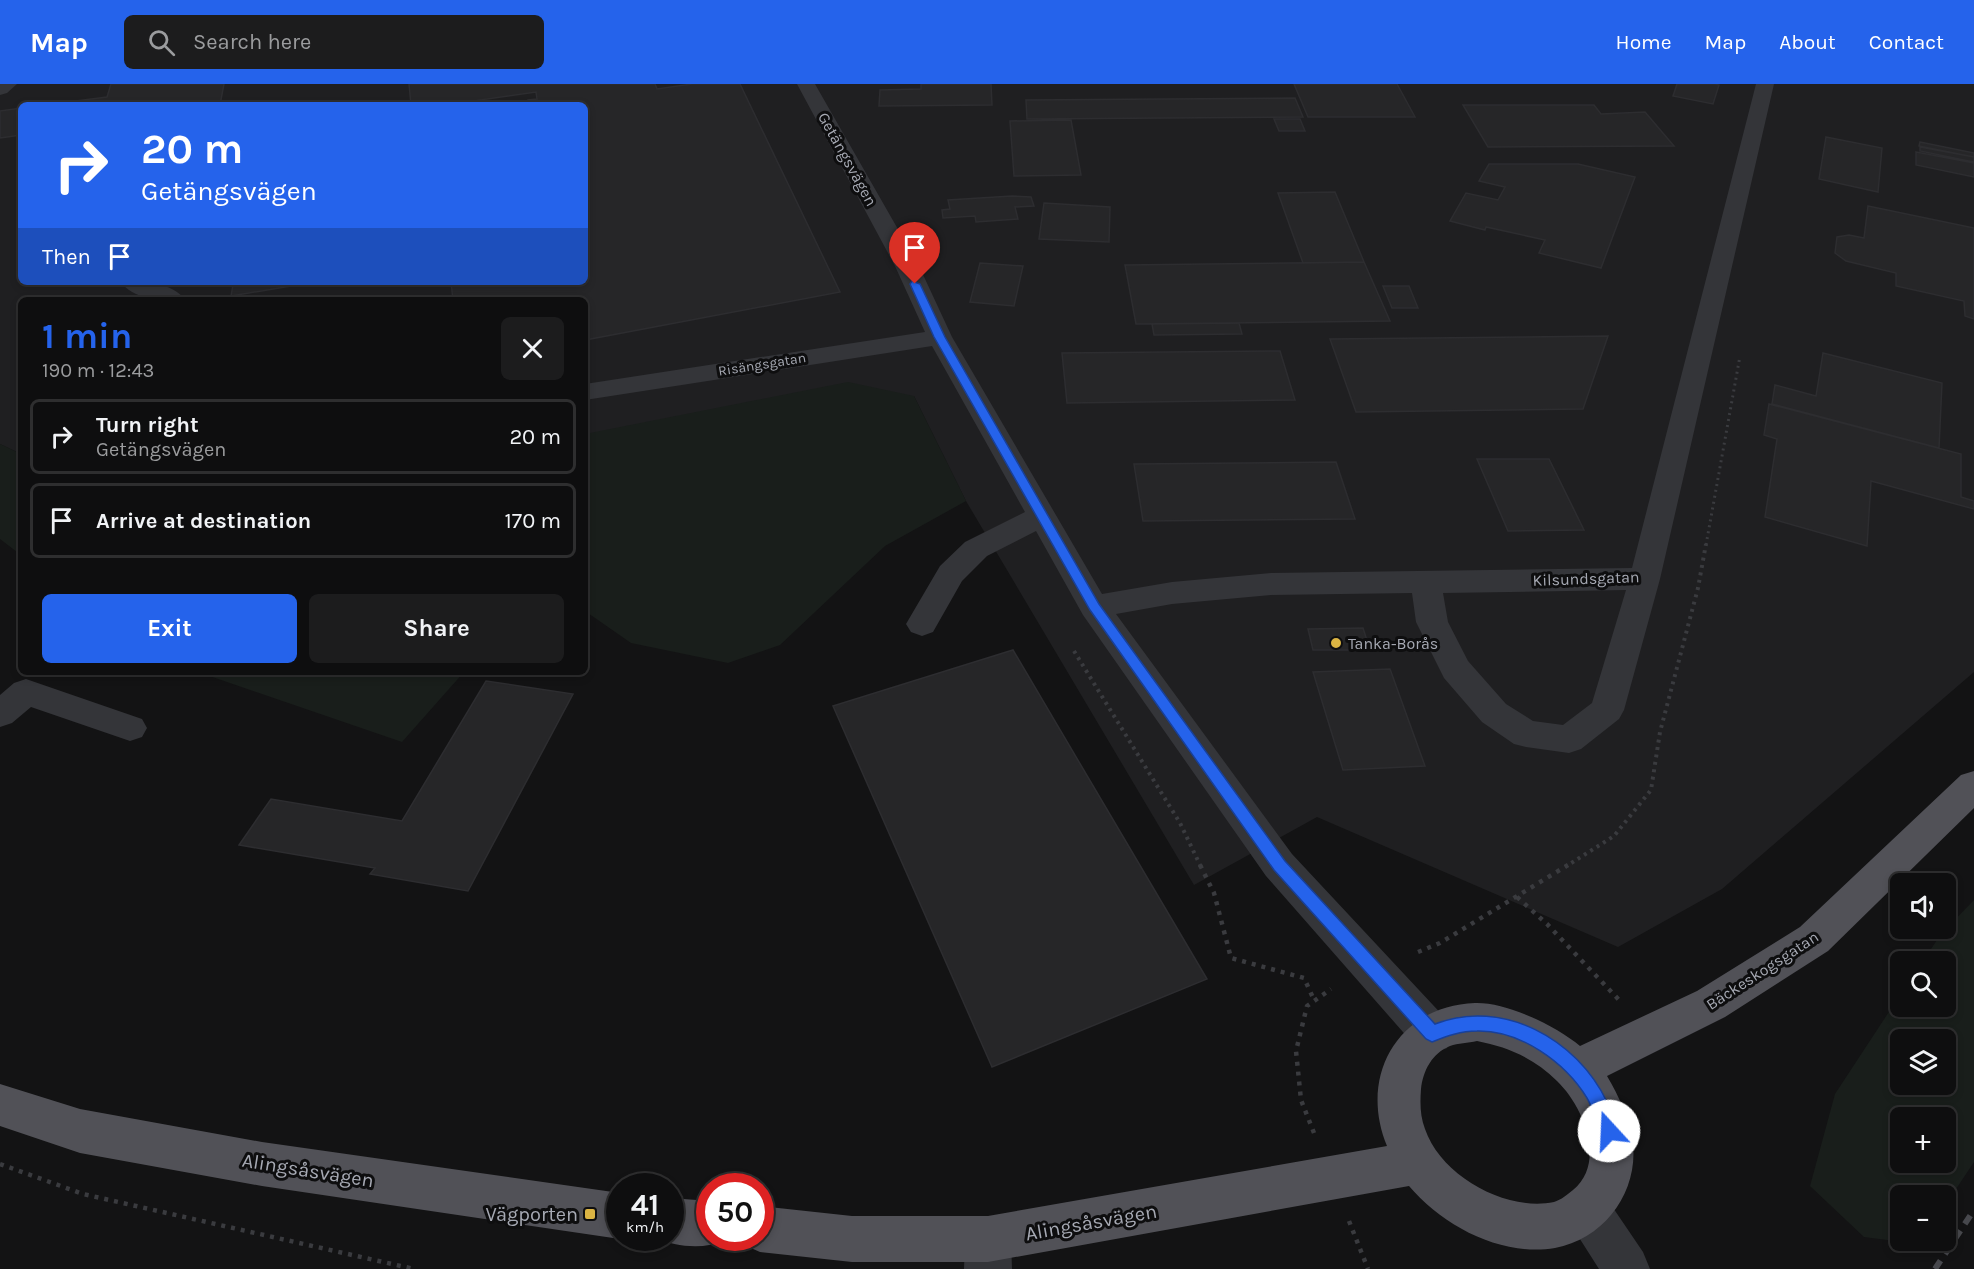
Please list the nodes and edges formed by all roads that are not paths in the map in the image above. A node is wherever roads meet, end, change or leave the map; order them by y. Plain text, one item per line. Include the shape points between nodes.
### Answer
1 (8, 84) edge
2 (806, 84) edge
3 (1765, 84) edge
4 (0, 89) edge
5 (140, 285) edge
6 (166, 297) edge
7 (940, 337) junction
8 (588, 392) edge
9 (1042, 516) junction
10 (1646, 579) junction
11 (1426, 582) junction
12 (1094, 607) junction
13 (922, 624) dead end
14 (0, 714) edge
15 (130, 728) dead end
16 (1974, 784) edge
17 (1432, 1034) junction
18 (1576, 1070) junction
19 (0, 1105) edge
20 (1418, 1162) junction
21 (1587, 1209) junction
22 (606, 1215) edge
23 (774, 1231) edge
24 (988, 1254) edge
25 (1626, 1269) edge

1 - 4 street
2 - 7 street, Getängsvägen via 907,266
3 - 10 street, Kilsundsgatan
5 - 6 street
7 - 8 street, Risängsgatan
7 - 9 street, Getängsvägen
9 - 12 street, Getängsvägen
9 - 13 street via 976,549 951,574
10 - 11 street, Kilsundsgatan
10 - 11 street via 1607,710 1569,739 1526,734 1494,713 1456,669 1446,650 1432,622
11 - 12 street, Kilsundsgatan via 1271,584 1172,593
12 - 17 street, Getängsvägen via 1279,865
14 - 15 street via 26,692
16 - 18 main road, Bäckeskogsgatan via 1814,939 1712,1004
17 - 18 main road via 1454,1025 1478,1022 1504,1026 1530,1036
17 - 20 main road via 1416,1047 1404,1065 1398,1087 1398,1112
18 - 21 main road via 1593,1092 1612,1143 1603,1192
19 - 22 main road, Alingsåsvägen via 81,1131 262,1164
20 - 21 main road via 1441,1188 1469,1210 1501,1223 1534,1228 1563,1223
20 - 24 main road, Alingsåsvägen via 1206,1202
21 - 25 street
23 - 24 main road, Alingsåsvägen

